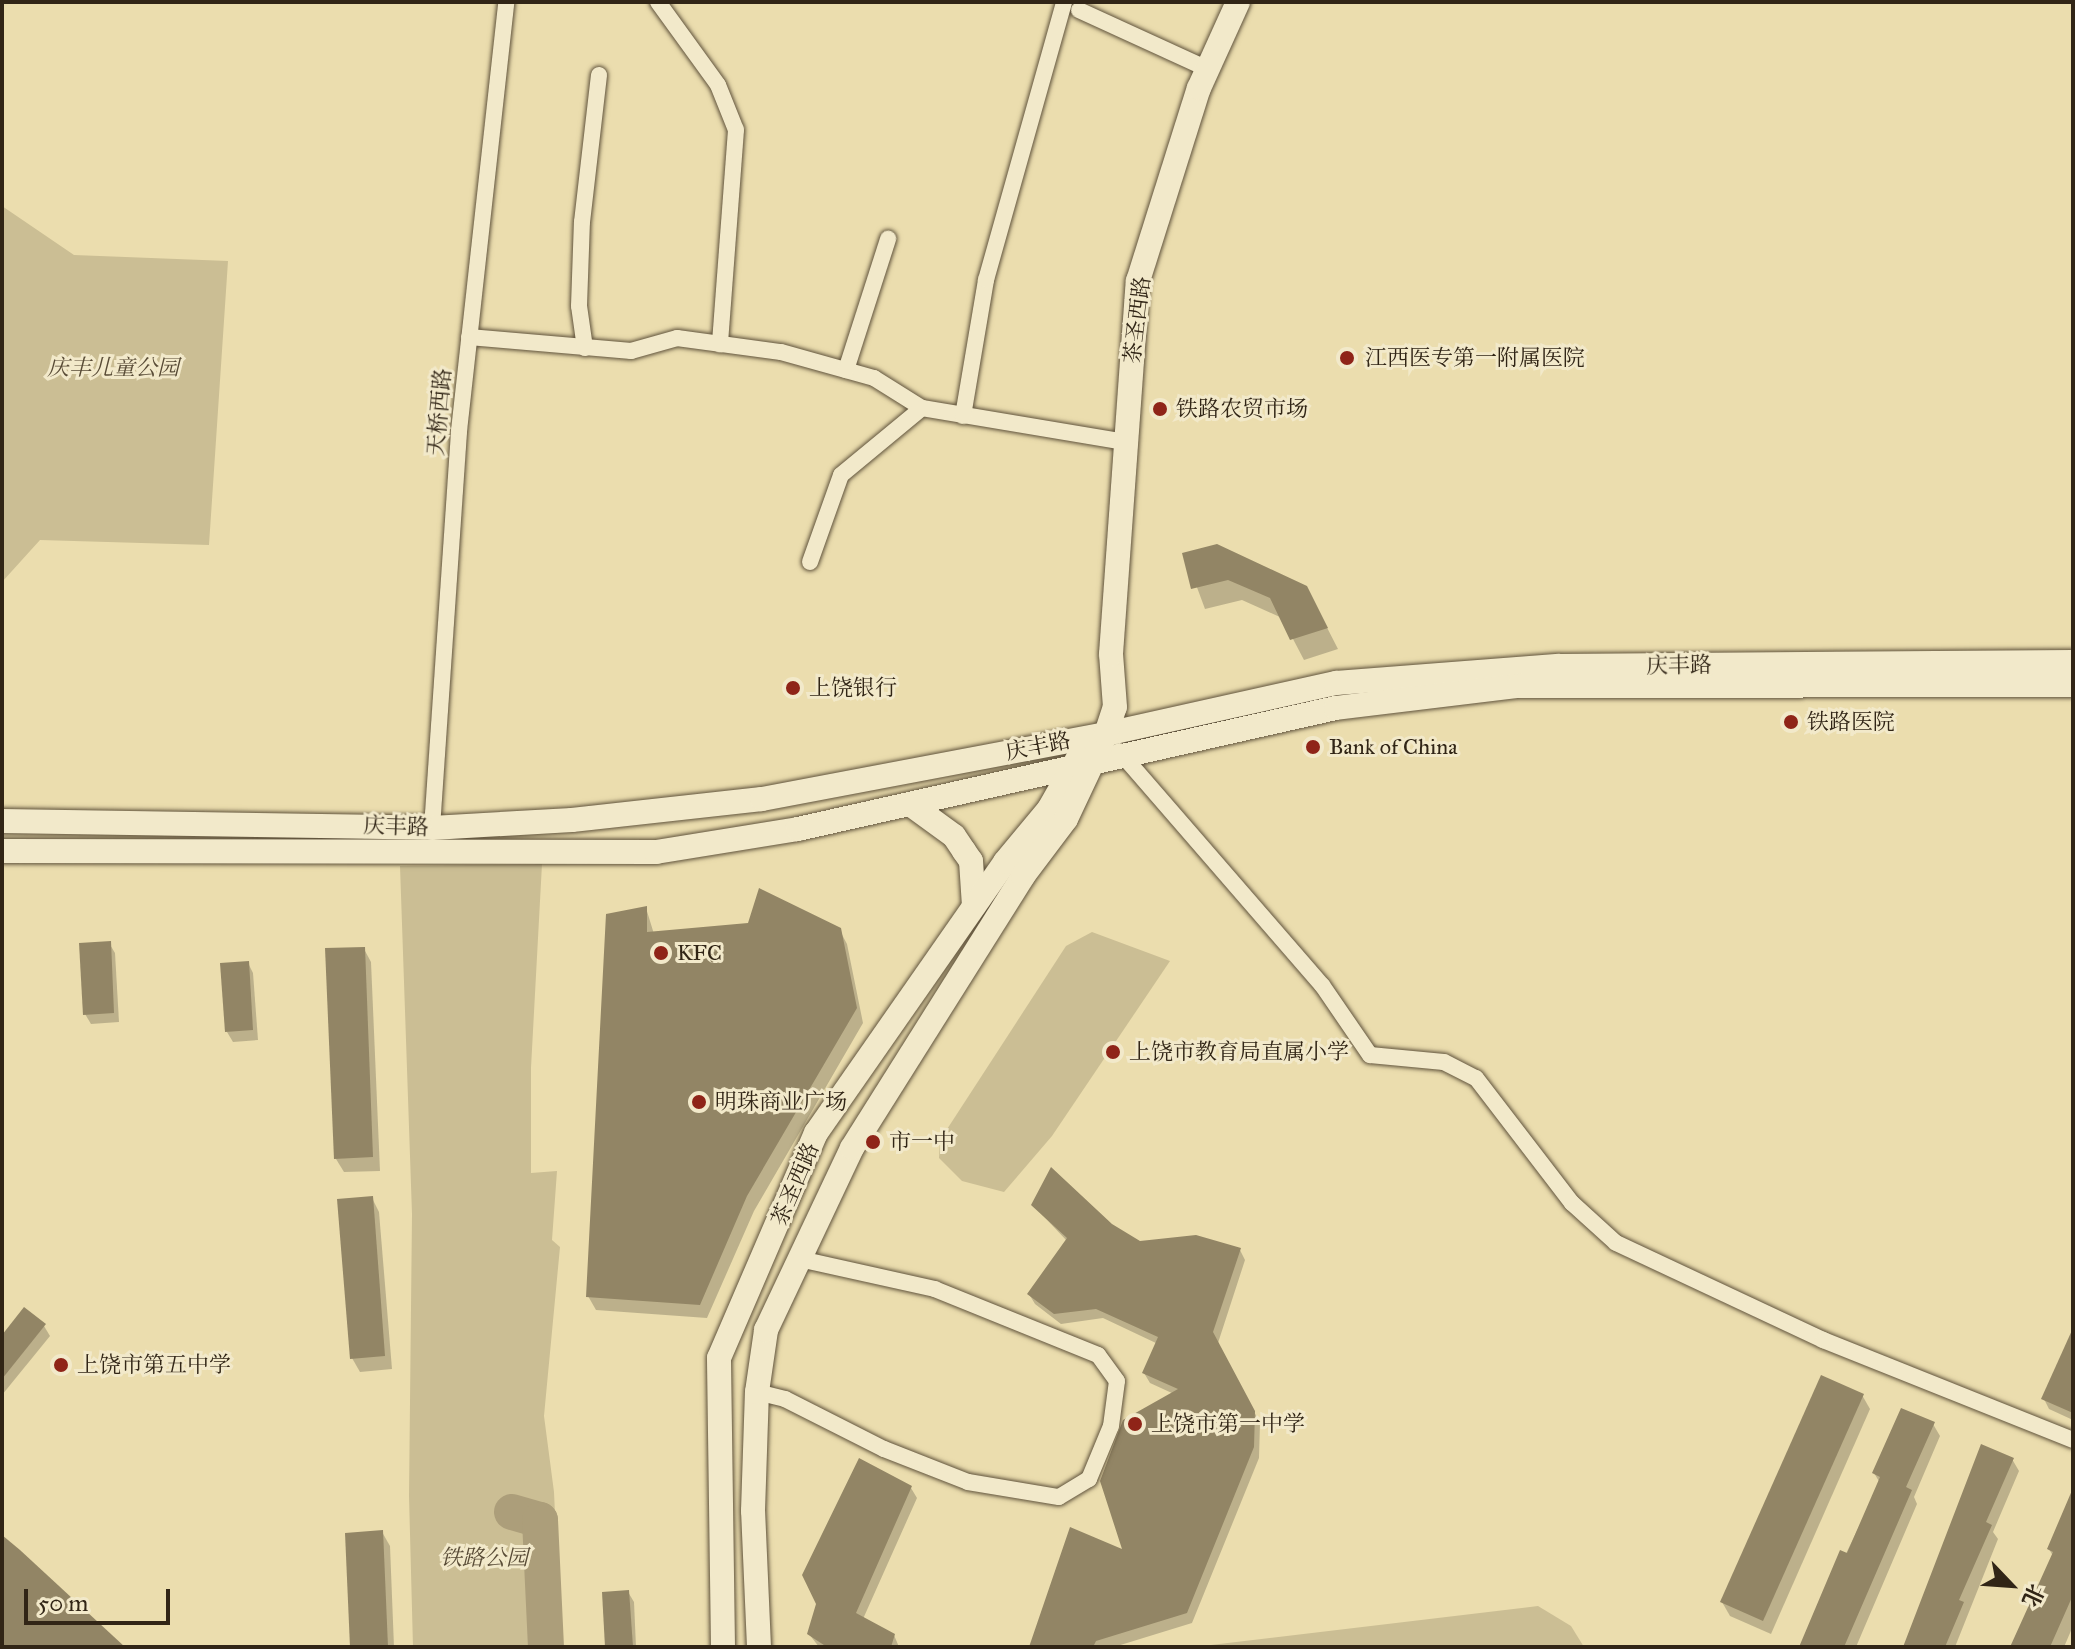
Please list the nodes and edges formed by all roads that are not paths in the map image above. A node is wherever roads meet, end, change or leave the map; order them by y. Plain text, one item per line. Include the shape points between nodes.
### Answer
1 (506, 2) edge
2 (658, 2) edge
3 (1238, 2) edge
4 (1076, 5) edge
5 (1208, 69) junction
6 (599, 75) dead end
7 (888, 239) dead end
8 (469, 337) junction
9 (720, 344) junction
10 (585, 348) junction
11 (846, 370) junction
12 (922, 408) junction
13 (963, 416) junction
14 (1125, 442) junction
15 (810, 562) dead end
16 (2073, 662) edge
17 (2073, 685) edge
18 (1097, 735) junction
19 (1125, 758) junction
20 (1084, 765) junction
21 (910, 804) junction
22 (2, 821) edge
23 (432, 828) junction
24 (2, 851) edge
25 (974, 906) junction
26 (800, 1259) junction
27 (757, 1392) junction
28 (2073, 1440) edge
29 (723, 1647) edge
30 (759, 1647) edge

1 - 8 street, 天桥西路
2 - 9 street via 718,85 736,130
3 - 5 main road, 茶圣西路
4 - 5 street
4 - 13 street via 1054,40 986,280
5 - 14 main road, 茶圣西路 via 1138,281
6 - 10 street via 582,222 579,306
7 - 11 street
8 - 10 street
8 - 23 street, 天桥西路
9 - 10 street via 677,338 631,351
9 - 11 street via 781,352
11 - 12 street via 874,378
12 - 13 street
12 - 15 street via 841,475
13 - 14 street
14 - 18 main road, 茶圣西路 via 1111,654 1115,707
16 - 18 main road, 庆丰路 via 1559,666 1336,683
17 - 19 main road via 1519,686 1336,708
18 - 19 street
18 - 20 main road, 茶圣西路
18 - 23 main road, 庆丰路 via 762,799 572,820
19 - 20 main road
19 - 28 street via 1322,985 1370,1055 1444,1062 1476,1078 1572,1203 1616,1243 1823,1340
20 - 21 main road
20 - 25 main road, 茶圣西路
20 - 26 main road, 茶圣西路 via 1066,819 1023,876 852,1148
21 - 24 main road via 656,852
21 - 25 main road via 954,836 971,861
22 - 23 main road, 庆丰路
25 - 29 main road, 茶圣西路 via 816,1133 719,1358
26 - 27 main road, 茶圣西路 via 766,1330
26 - 27 street via 935,1289 1098,1355 1117,1381 1111,1426 1089,1479 1059,1497 968,1482 884,1449 785,1399
27 - 30 main road, 茶圣西路 via 753,1511

